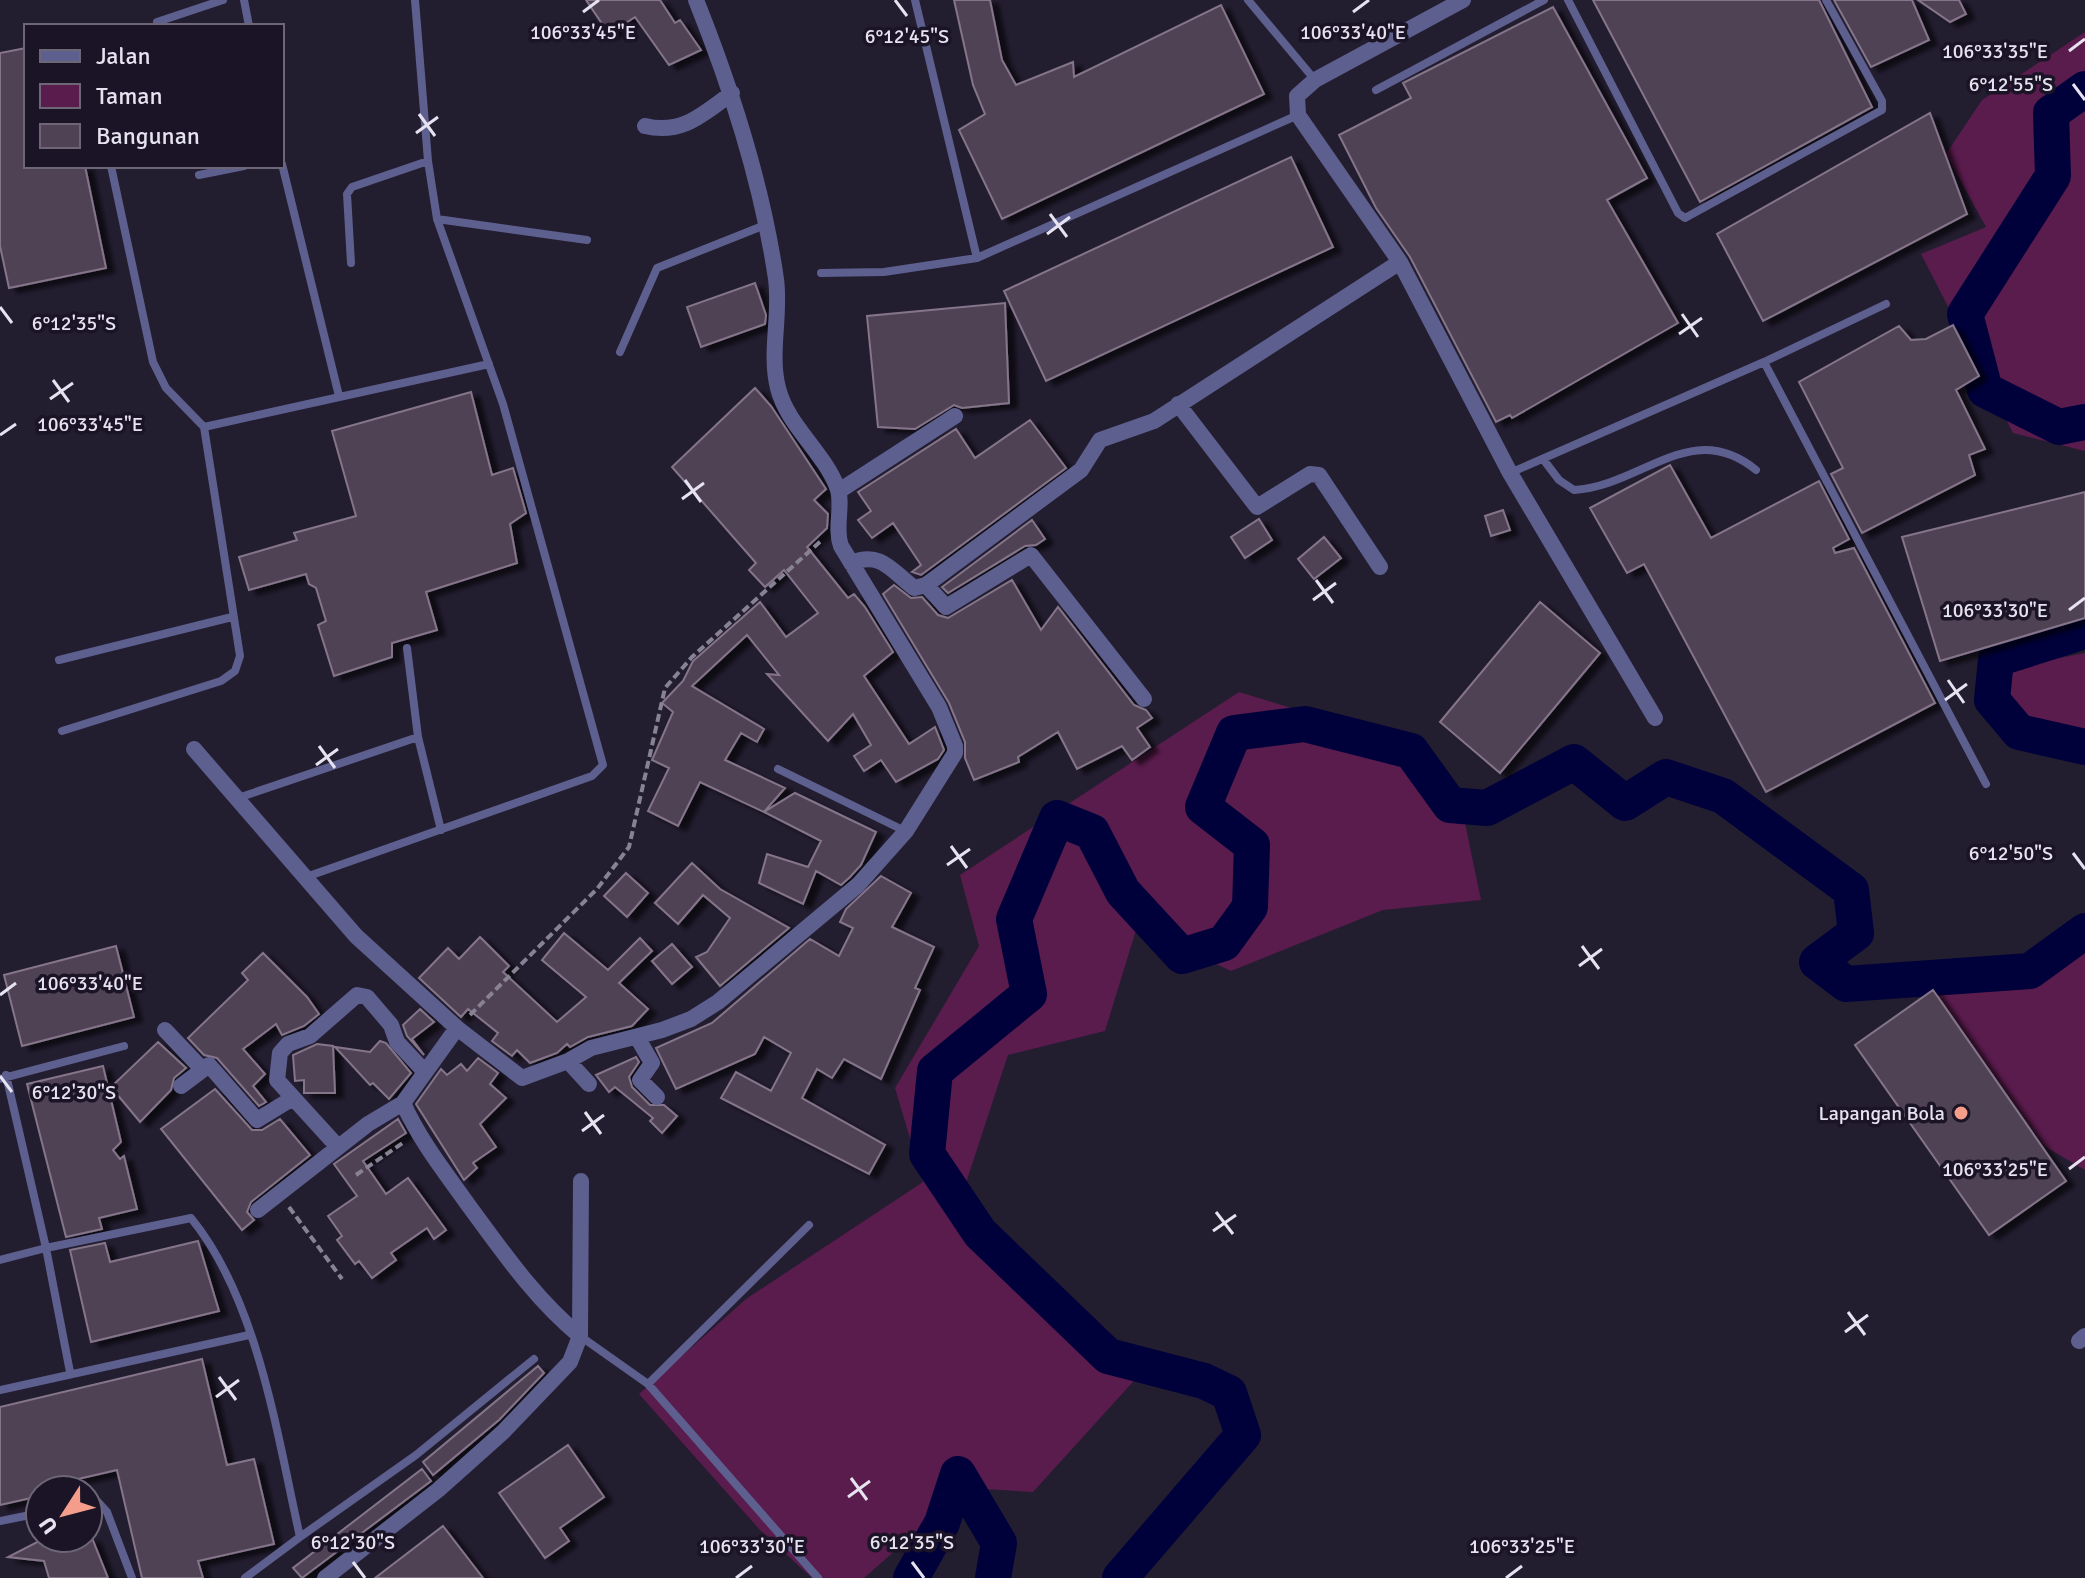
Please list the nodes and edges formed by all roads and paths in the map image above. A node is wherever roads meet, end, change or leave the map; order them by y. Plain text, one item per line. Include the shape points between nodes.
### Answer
1 (223, 0) edge
2 (244, 0) edge
3 (415, 0) edge
4 (696, 0) edge
5 (915, 0) edge
6 (1248, 0) edge
7 (1463, 0) edge
8 (1544, 0) edge
9 (1568, 0) edge
10 (1826, 0) edge
11 (157, 22) dead end
12 (249, 24) edge
13 (1315, 80) junction
14 (1376, 90) dead end
15 (732, 93) junction
16 (1298, 115) junction
17 (645, 126) dead end
18 (428, 161) junction
19 (111, 168) edge
20 (234, 168) edge
21 (283, 168) edge
22 (199, 175) dead end
23 (437, 219) junction
24 (766, 225) junction
25 (587, 240) dead end
26 (977, 258) junction
27 (1400, 262) junction
28 (351, 263) dead end
29 (821, 273) dead end
30 (1886, 304) dead end
31 (620, 352) dead end
32 (1764, 362) junction
33 (489, 364) junction
34 (339, 396) junction
35 (1178, 404) junction
36 (955, 416) dead end
37 (204, 427) junction
38 (1543, 459) junction
39 (1756, 470) dead end
40 (1510, 473) junction
41 (839, 491) junction
42 (837, 527) junction
43 (851, 563) junction
44 (1380, 567) dead end
45 (926, 585) junction
46 (232, 617) junction
47 (407, 648) dead end
48 (59, 660) dead end
49 (1144, 699) dead end
50 (1655, 718) dead end
51 (62, 731) dead end
52 (418, 737) junction
53 (194, 749) dead end
54 (778, 769) dead end
55 (1986, 784) dead end
56 (237, 798) junction
57 (441, 830) junction
58 (906, 831) junction
59 (305, 877) junction
60 (457, 1028) junction
61 (165, 1030) dead end
62 (637, 1037) junction
63 (124, 1046) dead end
64 (568, 1061) junction
65 (202, 1069) junction
66 (425, 1072) junction
67 (3, 1077) edge
68 (589, 1084) dead end
69 (181, 1086) dead end
70 (657, 1097) dead end
71 (293, 1098) junction
72 (403, 1103) junction
73 (417, 1133) junction
74 (338, 1147) junction
75 (356, 1175) dead end
76 (581, 1181) dead end
77 (278, 1194) junction
78 (258, 1210) dead end
79 (809, 1225) dead end
80 (46, 1248) junction
81 (0, 1260) edge
82 (342, 1279) dead end
83 (249, 1335) junction
84 (580, 1336) junction
85 (534, 1359) dead end
86 (70, 1372) junction
87 (648, 1384) junction
88 (0, 1390) edge
89 (104, 1509) edge
90 (24, 1516) edge
91 (0, 1521) edge
92 (300, 1537) junction
93 (132, 1578) edge
94 (245, 1578) edge
95 (325, 1578) edge
96 (818, 1578) edge

1 - 11 lane
2 - 12 lane
3 - 18 lane
4 - 15 street
5 - 26 lane
6 - 13 lane
7 - 13 street
8 - 14 lane
9 - 10 lane via 1685,218 1882,110 1882,101
13 - 16 street via 1297,96
15 - 17 street via 681,127
15 - 24 street
16 - 26 lane
16 - 27 street
18 - 23 lane
18 - 28 lane via 352,187 347,194
19 - 37 lane via 153,362 166,388
20 - 22 lane
21 - 34 lane
23 - 25 lane
23 - 33 lane
24 - 31 lane via 657,268
24 - 41 street via 779,304 777,387
26 - 29 lane via 884,272
27 - 35 street
27 - 40 street
30 - 32 lane
32 - 38 lane
32 - 55 lane
33 - 34 lane
33 - 57 lane via 603,765 592,776
34 - 37 lane
35 - 44 street via 1257,507 1310,474 1319,475
35 - 45 street via 1154,421 1100,440 1081,470
36 - 41 street
37 - 46 lane
38 - 39 lane via 1574,490 1710,447 1742,458
38 - 40 lane
40 - 50 street
41 - 42 street
42 - 43 street
42 - 60 path via 692,657 665,688 629,847 597,889
43 - 45 street via 876,558 914,588
43 - 58 street via 939,707 956,749
45 - 49 street via 946,607 1031,555
46 - 48 lane
46 - 51 lane via 240,656 228,676
47 - 52 lane
52 - 56 lane
52 - 57 lane
53 - 56 street
54 - 58 lane
56 - 59 street
57 - 59 lane
58 - 62 street via 858,885 718,1002 691,1019
59 - 60 street via 356,936
60 - 64 street via 522,1078
60 - 66 street
61 - 65 street
62 - 64 street via 591,1048
62 - 70 street via 652,1063 640,1080
63 - 67 lane
64 - 68 street
65 - 69 street
65 - 71 street via 212,1067 257,1120
66 - 71 street via 367,997 357,995 310,1036 280,1053 277,1080
66 - 72 street
67 - 80 lane
71 - 74 street
72 - 73 street
72 - 74 street
73 - 75 path
73 - 84 street via 507,1259 551,1312
74 - 77 street
76 - 84 street
77 - 78 street
77 - 82 path
79 - 87 lane
80 - 81 lane
80 - 83 lane via 191,1218 233,1282
80 - 86 lane
83 - 86 lane
83 - 92 lane
84 - 87 lane
84 - 95 street via 570,1362 503,1432
85 - 92 lane via 416,1455
86 - 88 lane
87 - 96 lane
89 - 93 lane
90 - 91 lane
92 - 94 lane

